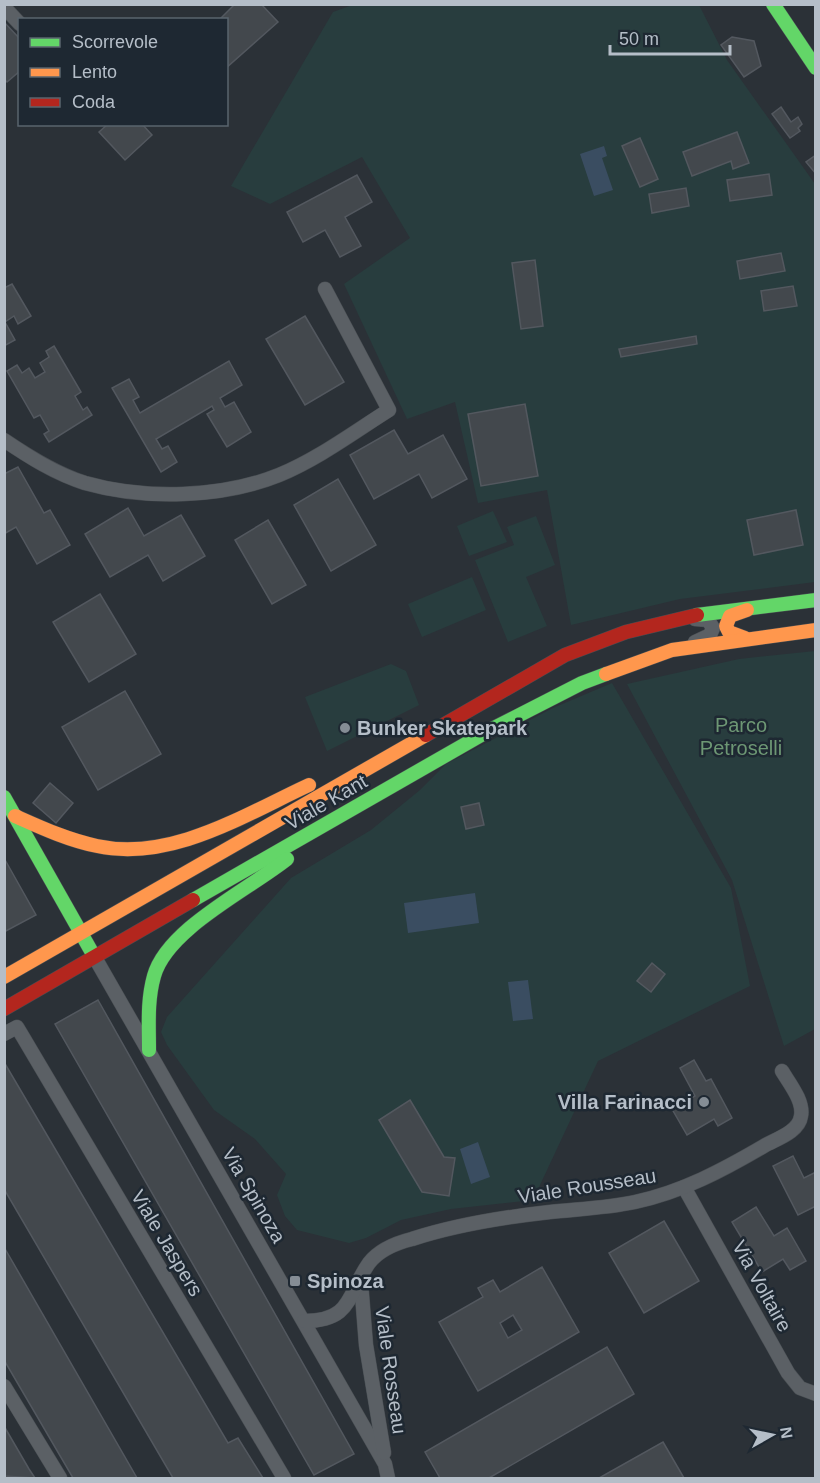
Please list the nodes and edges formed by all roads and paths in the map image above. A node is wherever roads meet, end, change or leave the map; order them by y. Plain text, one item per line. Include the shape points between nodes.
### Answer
1 (773, 4) edge
2 (4, 7) edge
3 (18, 22) edge
4 (816, 68) edge
5 (325, 289) dead end
6 (4, 440) edge
7 (816, 600) edge
8 (767, 605) junction
9 (816, 630) edge
10 (621, 632) junction
11 (745, 638) junction
12 (677, 649) junction
13 (373, 763) junction
14 (4, 797) edge
15 (15, 816) junction
16 (328, 823) junction
17 (81, 932) junction
18 (94, 956) junction
19 (4, 977) edge
20 (4, 1009) edge
21 (11, 1031) edge
22 (148, 1050) junction
23 (782, 1071) dead end
24 (684, 1187) junction
25 (361, 1280) junction
26 (304, 1321) junction
27 (4, 1386) edge
28 (816, 1394) edge
29 (385, 1464) junction
30 (60, 1479) edge
31 (284, 1479) edge
32 (388, 1479) edge

1 - 4 main road
2 - 3 street
5 - 6 street via 389,410 281,474 231,489 187,494 141,492 75,479
7 - 8 main road, Viale Kant
8 - 10 main road, Viale Kant via 660,621
8 - 11 main road, Viale Kant via 728,619 729,632
9 - 11 main road, Viale Kant
10 - 12 street, Viale Kant via 694,619 710,622 710,635
10 - 13 main road, Viale Kant via 534,670
11 - 12 main road, Viale Kant
12 - 16 main road, Viale Kant via 572,688
13 - 15 main road via 322,779 199,836 150,849 81,843 58,837
13 - 17 main road, Viale Kant
14 - 15 main road, Via Spinoza
15 - 17 main road, Via Spinoza
16 - 18 main road, Viale Kant
16 - 22 main road via 267,876 188,927 166,948 156,964 148,996
17 - 18 main road, Via Spinoza
17 - 19 main road, Viale Kant
18 - 20 main road, Viale Kant
18 - 22 street, Via Spinoza
21 - 31 street, Viale Jaspers
22 - 26 street, Via Spinoza
23 - 24 street, Viale Rousseau via 800,1103 801,1117 796,1126 730,1166
24 - 25 street, Viale Rousseau via 633,1203 522,1216 412,1239 381,1252 368,1264
24 - 28 street, Via Voltaire via 788,1373 800,1388
25 - 26 street, Viale Rousseau via 338,1314 319,1321
25 - 29 street, Viale Rosseau via 366,1345
26 - 29 street, Via Spinoza
27 - 30 street
29 - 32 street, Via Spinoza

